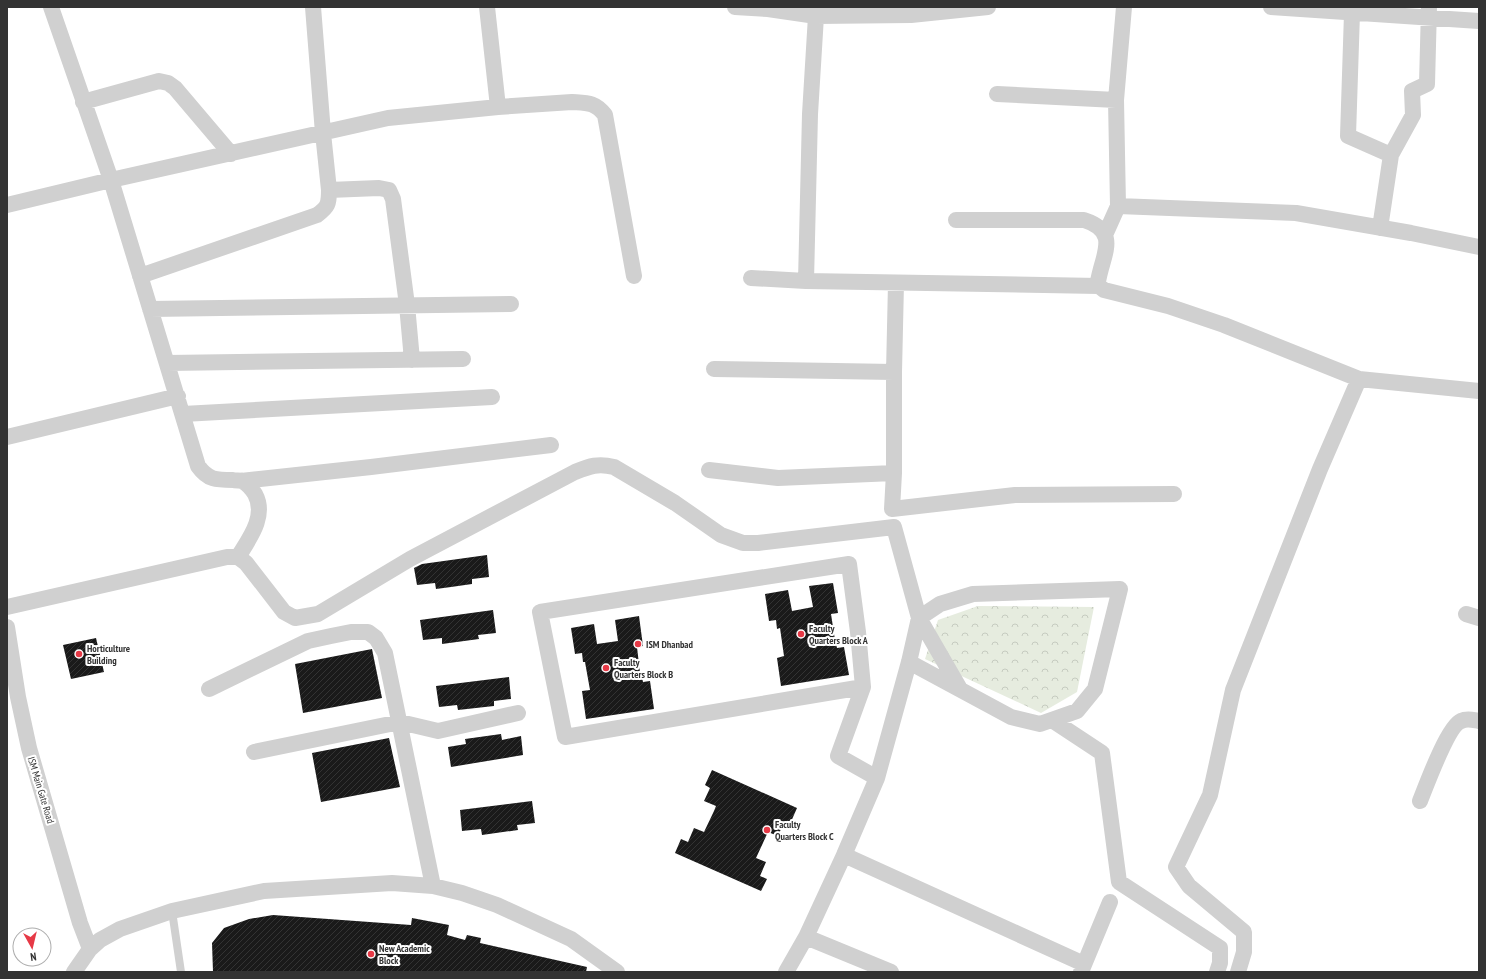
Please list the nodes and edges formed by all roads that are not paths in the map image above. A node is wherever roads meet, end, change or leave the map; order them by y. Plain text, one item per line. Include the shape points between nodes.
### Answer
1 (51, 7) edge
2 (313, 7) edge
3 (487, 7) edge
4 (735, 7) edge
5 (988, 7) edge
6 (1124, 7) edge
7 (1271, 7) edge
8 (768, 8) edge
9 (1352, 12) junction
10 (1429, 12) edge
11 (816, 16) junction
12 (1479, 21) edge
13 (997, 94) dead end
14 (1116, 100) junction
15 (84, 102) junction
16 (498, 107) junction
17 (323, 133) junction
18 (231, 154) junction
19 (1391, 155) junction
20 (111, 180) junction
21 (329, 190) junction
22 (7, 205) edge
23 (1118, 206) junction
24 (956, 220) dead end
25 (1380, 228) junction
26 (1105, 235) junction
27 (1479, 247) edge
28 (140, 276) junction
29 (634, 276) dead end
30 (751, 278) dead end
31 (806, 281) junction
32 (896, 283) junction
33 (1099, 286) junction
34 (511, 304) dead end
35 (407, 305) junction
36 (150, 310) junction
37 (463, 359) dead end
38 (412, 360) junction
39 (168, 363) junction
40 (714, 369) dead end
41 (894, 372) junction
42 (1359, 379) junction
43 (1479, 391) edge
44 (178, 396) junction
45 (492, 397) dead end
46 (183, 414) junction
47 (7, 437) edge
48 (551, 445) dead end
49 (709, 470) dead end
50 (894, 473) junction
51 (241, 481) junction
52 (1174, 494) dead end
53 (238, 557) junction
54 (7, 607) edge
55 (919, 618) junction
56 (7, 627) edge
57 (909, 662) junction
58 (863, 687) junction
59 (209, 689) dead end
60 (960, 689) junction
61 (518, 713) dead end
62 (1052, 720) junction
63 (1479, 721) edge
64 (400, 722) junction
65 (254, 752) dead end
66 (878, 778) junction
67 (1420, 801) dead end
68 (844, 855) junction
69 (433, 886) junction
70 (1110, 902) dead end
71 (172, 911) junction
72 (806, 937) junction
73 (90, 949) junction
74 (1082, 968) edge
75 (78, 970) edge
76 (181, 972) edge
77 (617, 972) edge
78 (786, 972) edge
79 (891, 972) edge
80 (1217, 972) edge
81 (1238, 972) edge

1 - 15 street
2 - 17 street
3 - 16 street
4 - 8 street
5 - 11 street via 911,15
6 - 14 street
7 - 9 street
8 - 11 street
9 - 10 street
9 - 19 street via 1348,136
10 - 12 street
10 - 19 street via 1427,84 1412,91 1413,116
11 - 31 street via 810,114
13 - 14 street
14 - 23 street
15 - 18 street via 159,81 168,83
15 - 20 street
16 - 17 street via 388,118
16 - 29 street via 572,102 593,104 600,108 605,115
17 - 18 street
17 - 21 street
18 - 20 street
19 - 25 street
20 - 22 street
20 - 28 street
21 - 28 street via 326,208 317,215
21 - 35 street via 388,190 393,199
23 - 25 street via 1296,213
23 - 26 street
24 - 26 street via 1084,220 1096,225
25 - 27 street
26 - 33 street via 1108,247
28 - 36 street
30 - 31 street
31 - 32 street
32 - 33 street
32 - 41 street
33 - 42 street via 1108,291 1168,306 1224,325
34 - 35 street
35 - 36 street
35 - 38 street
36 - 39 street
37 - 38 street
38 - 39 street
39 - 44 street
40 - 41 street
41 - 50 street
42 - 43 street
42 - 81 street via 1233,690 1210,795 1176,867 1189,886 1244,932 1244,952
44 - 46 street
44 - 47 street
45 - 46 street
46 - 51 street via 198,466 204,474 215,480
48 - 51 street via 371,468
49 - 50 street via 778,478
50 - 52 street via 892,509 1015,495
51 - 53 street via 251,487 257,499 259,514 255,528
53 - 54 street via 196,563
53 - 55 street via 246,563 284,612 295,618 318,614 410,559 575,472 606,465 614,467 675,503 722,535 743,543 894,527
55 - 57 street
55 - 60 street
55 - 62 street via 940,604 973,594 1120,589 1095,689 1077,711
56 - 73 street, ISM Main Gate Road via 29,748 80,923
57 - 60 street
57 - 66 street
58 - 58 street via 849,564 540,612 565,737
58 - 66 street via 838,756
59 - 64 street via 308,641 351,632 368,632 376,638 385,653
60 - 62 street via 1011,717 1040,724
61 - 64 street via 438,731
62 - 80 street via 1102,753 1119,882 1220,948
63 - 67 street via 1460,721 1454,726
64 - 65 street
64 - 69 street
66 - 68 street
68 - 72 street
68 - 74 street
69 - 71 street via 392,883 264,891
69 - 77 street via 497,906 571,939
70 - 74 street
71 - 73 street via 120,929
71 - 76 lane
72 - 78 street
72 - 79 street
73 - 75 street

